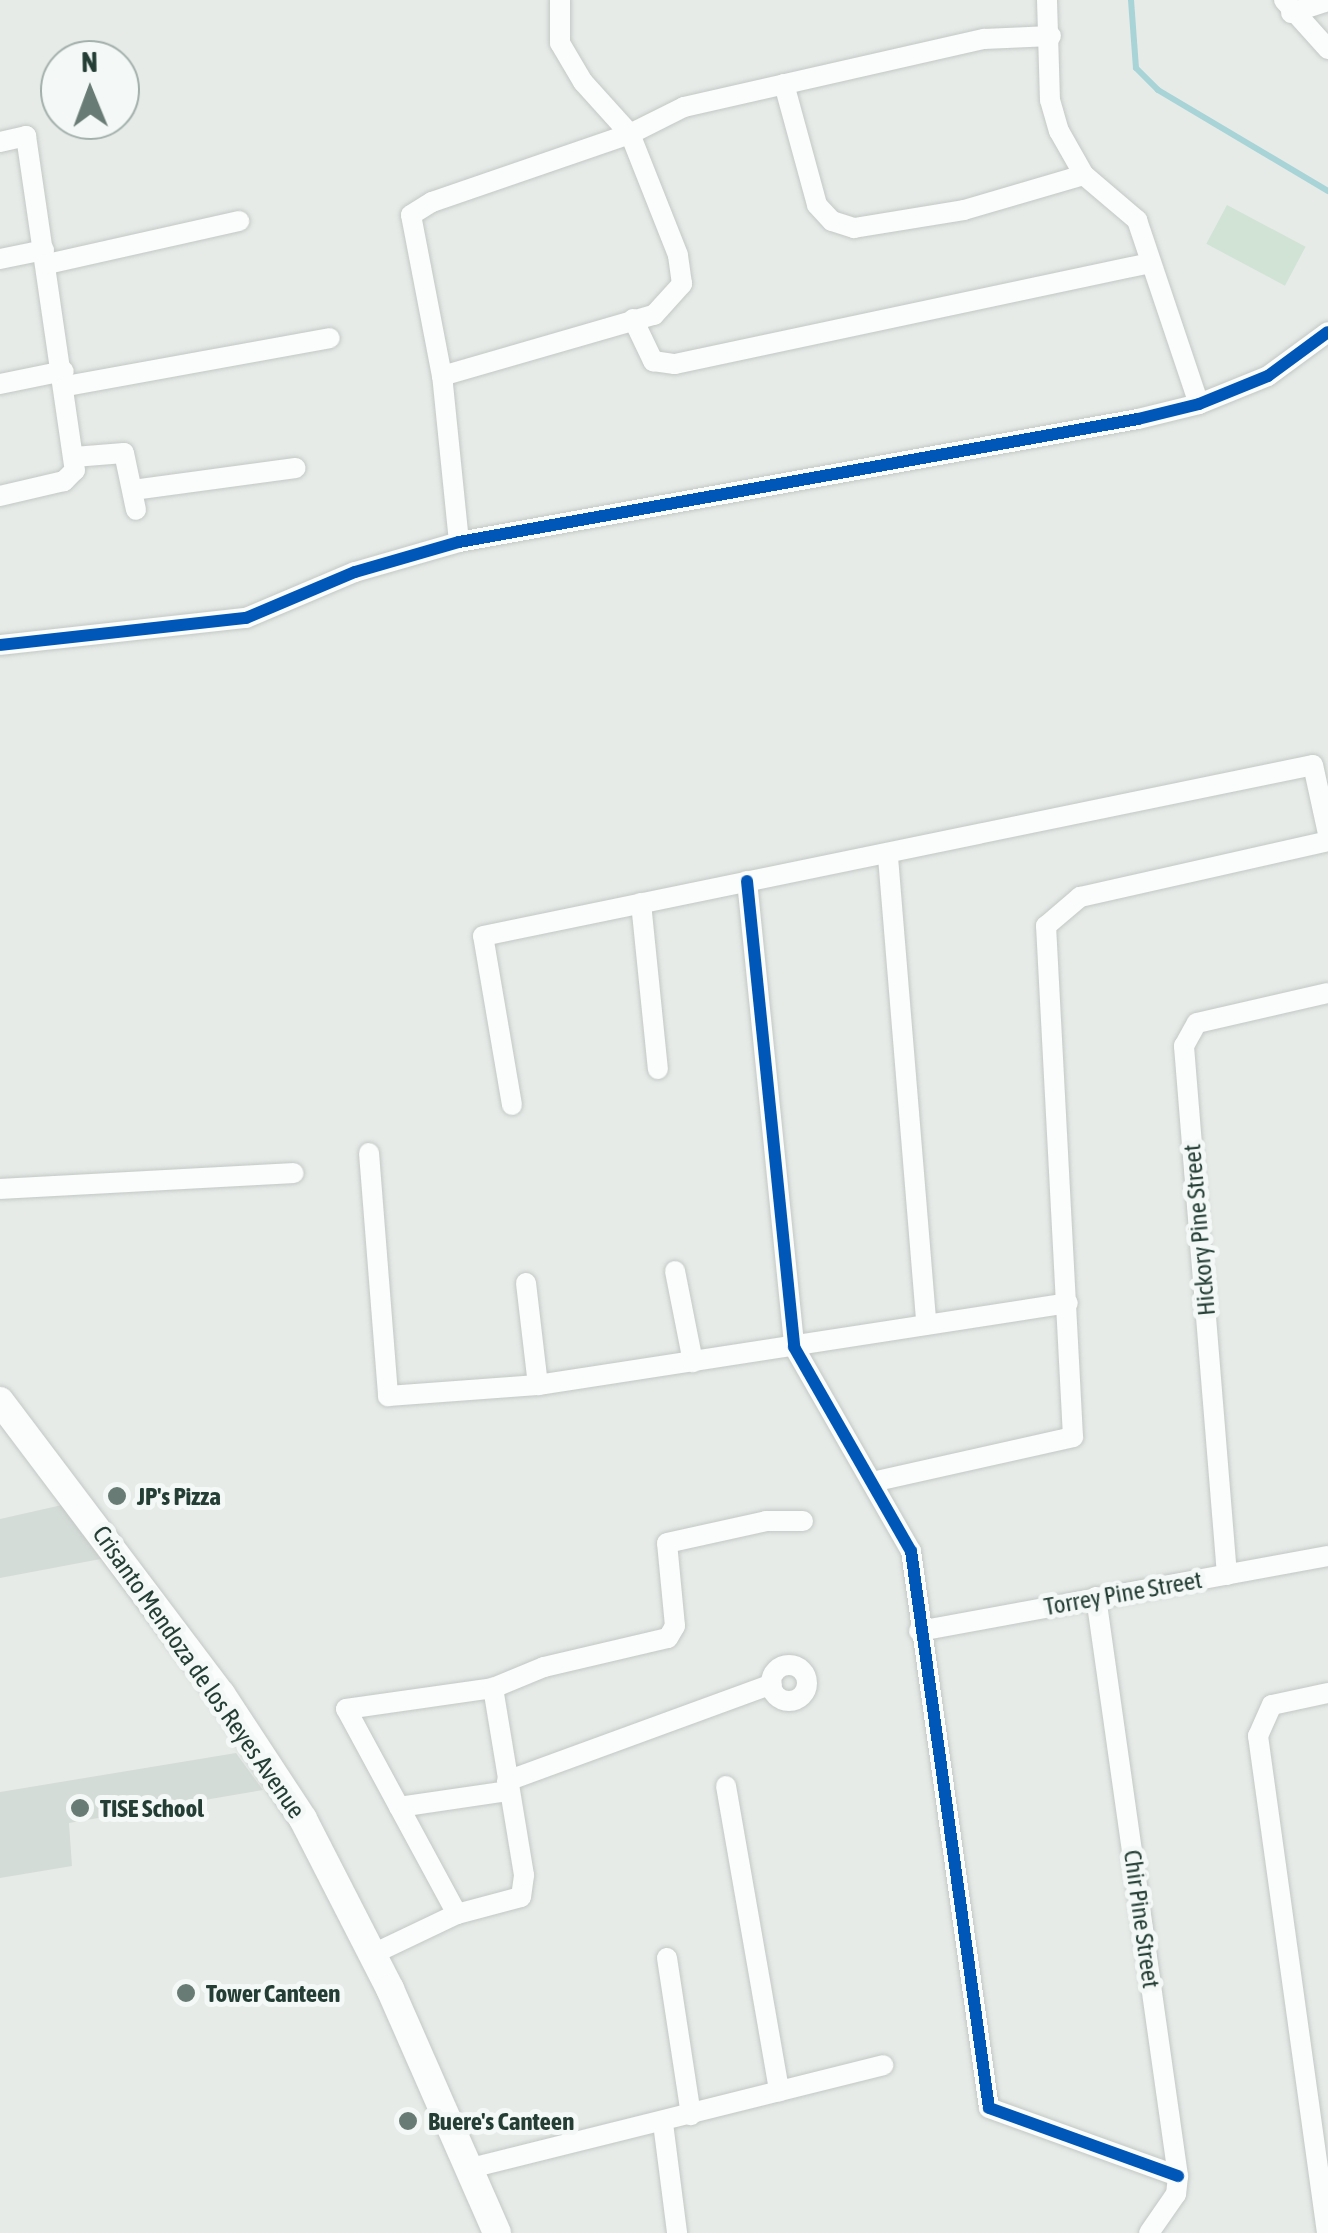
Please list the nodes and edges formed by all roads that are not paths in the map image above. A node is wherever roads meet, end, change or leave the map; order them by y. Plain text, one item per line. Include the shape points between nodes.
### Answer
1 (560, 0) edge
2 (1047, 0) edge
3 (1328, 1) edge
4 (1287, 6) edge
5 (1051, 36) junction
6 (1328, 49) edge
7 (784, 84) junction
8 (630, 134) junction
9 (0, 142) edge
10 (1084, 174) junction
11 (239, 221) dead end
12 (46, 256) junction
13 (0, 259) edge
14 (1149, 262) junction
15 (633, 319) junction
16 (1328, 332) edge
17 (330, 338) dead end
18 (442, 376) junction
19 (65, 379) junction
20 (0, 384) edge
21 (1199, 404) junction
22 (74, 456) junction
23 (296, 468) dead end
24 (0, 496) edge
25 (459, 542) junction
26 (0, 646) edge
27 (1328, 838) edge
28 (888, 857) junction
29 (746, 881) junction
30 (641, 903) junction
31 (1328, 993) edge
32 (658, 1069) dead end
33 (512, 1105) dead end
34 (369, 1153) dead end
35 (294, 1173) dead end
36 (0, 1189) edge
37 (675, 1272) dead end
38 (526, 1283) dead end
39 (1068, 1304) junction
40 (926, 1324) junction
41 (794, 1347) junction
42 (693, 1362) junction
43 (538, 1385) junction
44 (0, 1400) edge
45 (872, 1482) junction
46 (803, 1521) dead end
47 (1328, 1556) edge
48 (1226, 1574) junction
49 (1096, 1597) junction
50 (919, 1630) junction
51 (772, 1684) dead end
52 (494, 1688) junction
53 (1328, 1693) edge
54 (508, 1786) junction
55 (726, 1786) dead end
56 (399, 1807) junction
57 (456, 1914) junction
58 (373, 1954) junction
59 (667, 1958) dead end
60 (883, 2064) dead end
61 (779, 2091) junction
62 (691, 2115) junction
63 (663, 2123) junction
64 (472, 2168) junction
65 (1178, 2176) junction
66 (496, 2233) edge
67 (678, 2233) edge
68 (1149, 2233) edge
69 (1327, 2233) edge

1 - 8 street via 560,42 583,82
2 - 5 street
3 - 4 street
4 - 6 street
5 - 7 street via 984,39
5 - 10 street via 1050,100
7 - 8 street via 684,107
7 - 10 street via 818,205 832,221 854,228 964,210
8 - 15 street via 678,255 682,284 654,315
8 - 18 street via 411,215
9 - 12 street via 26,136
10 - 14 street via 1136,220
11 - 12 street
12 - 13 street
12 - 19 street
14 - 15 street via 675,364 653,362
14 - 21 street
15 - 18 street
16 - 21 street via 1268,376
17 - 19 street
18 - 25 street
19 - 20 street
19 - 22 street
21 - 25 street via 904,465
22 - 23 street via 124,453 135,500
22 - 24 street via 75,470 64,481
25 - 26 street via 355,572 246,618
27 - 28 street via 1312,765
27 - 39 street via 1080,898 1046,926
28 - 29 street
28 - 40 street
29 - 30 street
29 - 41 street
30 - 32 street
30 - 33 street via 483,936
31 - 48 street, Hickory Pine Street via 1196,1024 1184,1046
34 - 43 street via 388,1396
35 - 36 street
37 - 42 street
38 - 43 street
39 - 40 street
39 - 45 street via 1073,1437
40 - 41 street
41 - 42 street
41 - 45 street
42 - 43 street
44 - 58 main road, Crisanto Mendoza de los Reyes Avenue via 222,1694 304,1819
45 - 50 street via 911,1551
46 - 52 street via 766,1520 666,1542 675,1626 668,1638 544,1667
47 - 48 street, Torrey Pine Street
48 - 49 street, Torrey Pine Street
49 - 50 street, Torrey Pine Street
49 - 65 street, Chir Pine Street
50 - 65 street via 989,2108
51 - 54 street
52 - 54 street
52 - 56 street via 346,1709
53 - 69 street via 1272,1706 1258,1736
54 - 56 street
54 - 57 street via 524,1875 521,1897
55 - 61 street
56 - 57 street
57 - 58 street
58 - 64 main road, Crisanto Mendoza de los Reyes Avenue
59 - 62 street
60 - 61 street
61 - 62 street
62 - 63 street
63 - 64 street
63 - 67 street
64 - 66 main road, Crisanto Mendoza de los Reyes Avenue
65 - 68 street via 1176,2194

